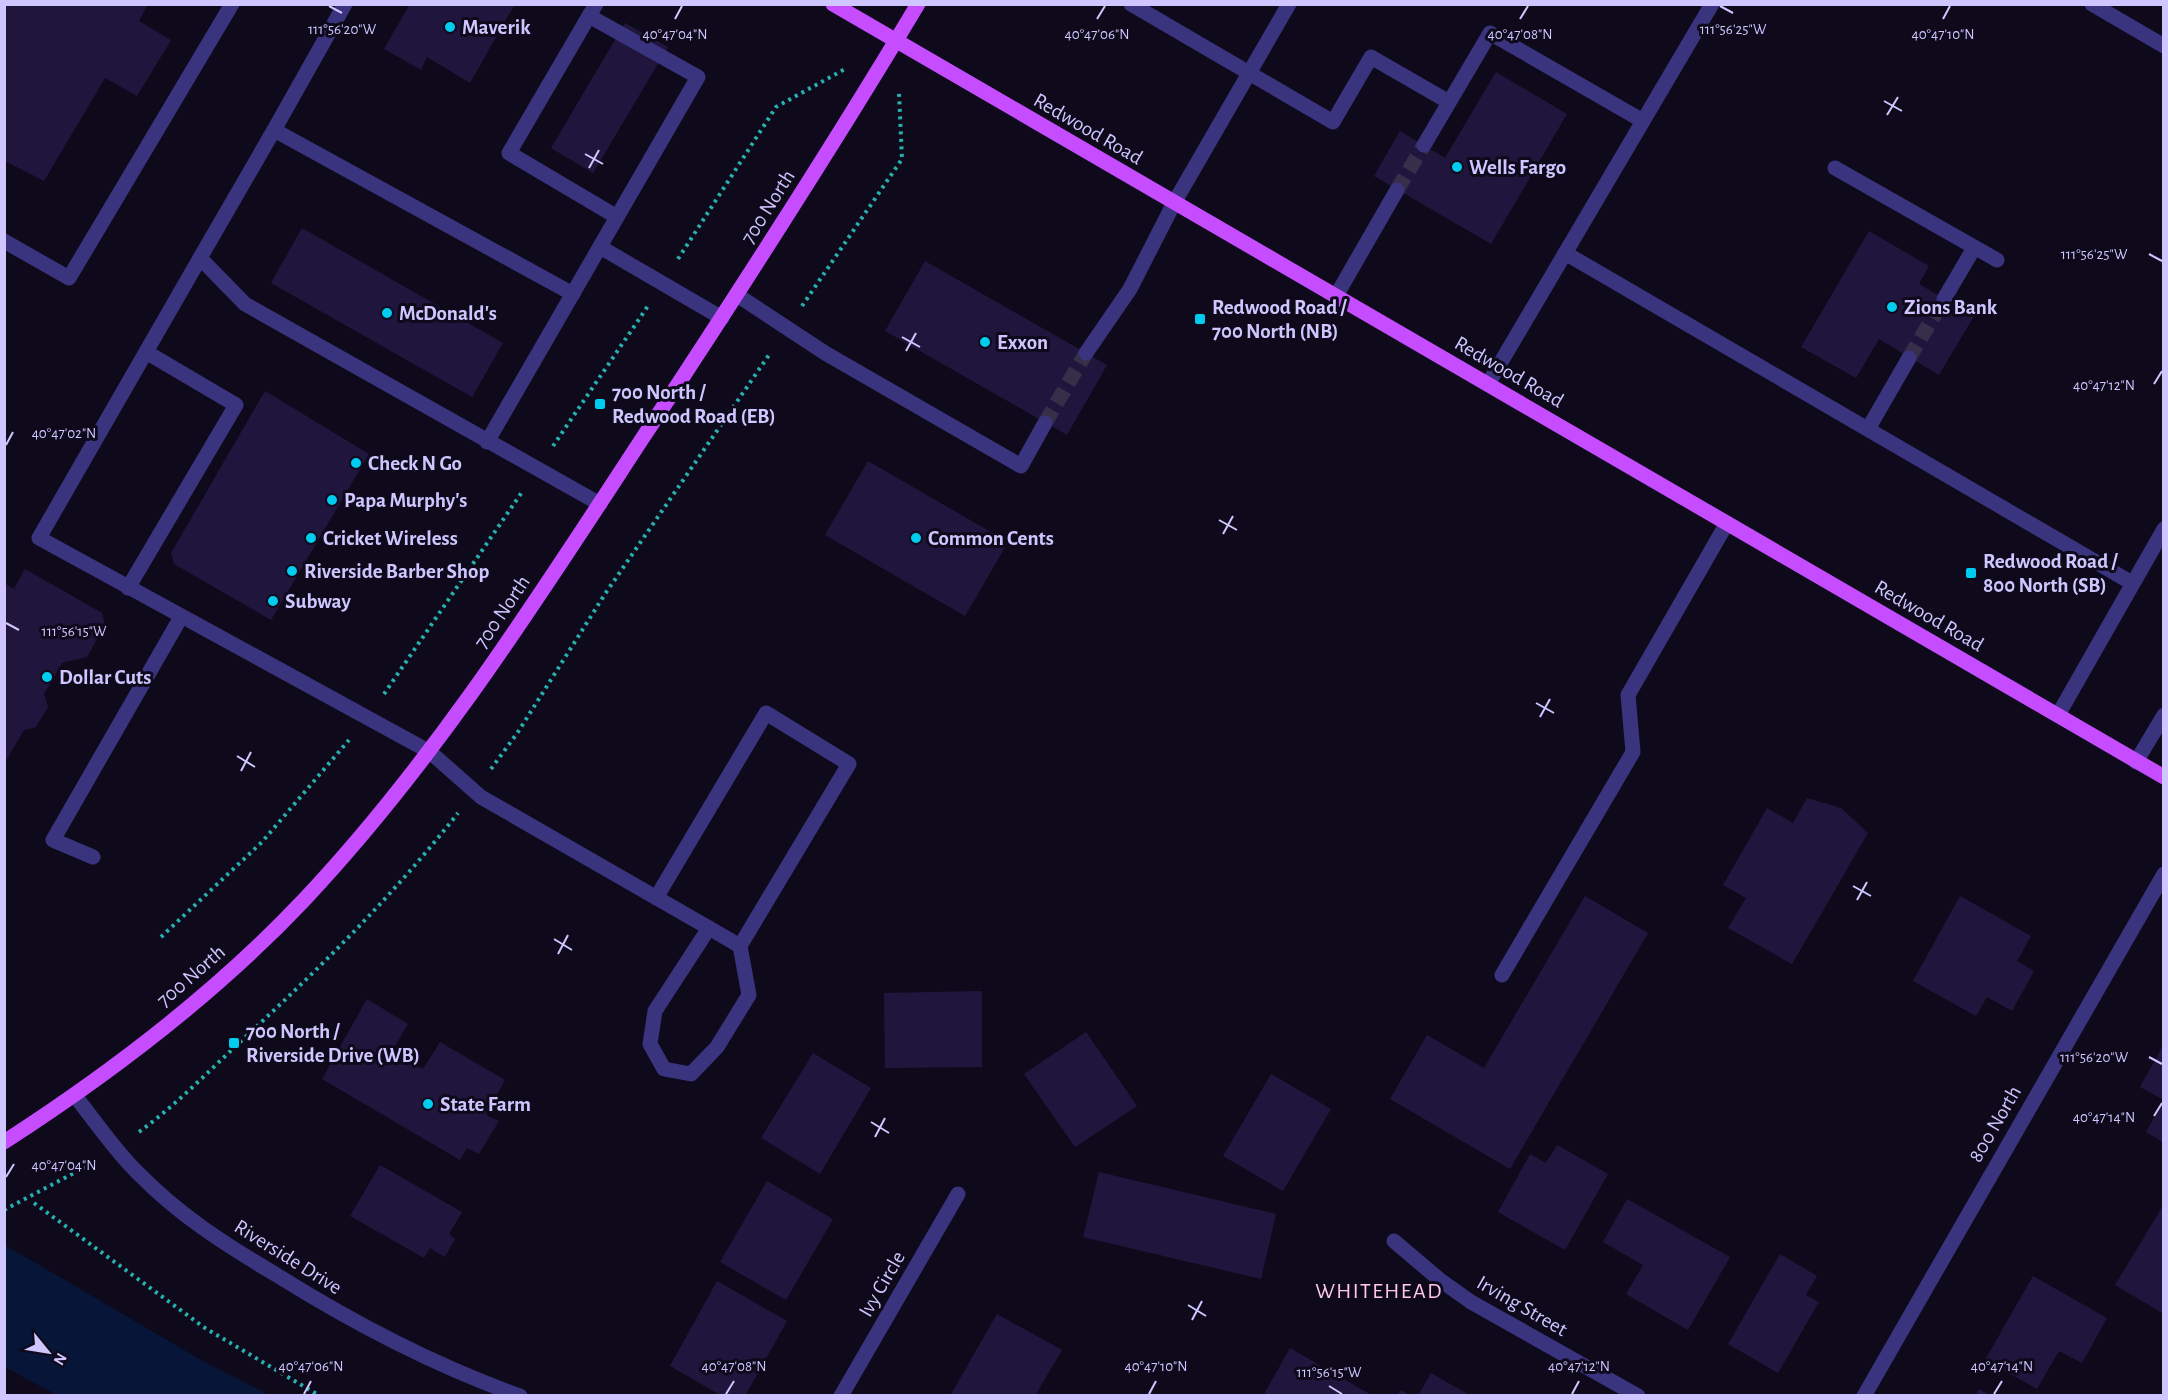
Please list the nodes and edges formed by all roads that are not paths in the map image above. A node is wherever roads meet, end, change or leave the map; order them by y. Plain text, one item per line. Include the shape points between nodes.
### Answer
1 (232, 4) edge
2 (345, 4) edge
3 (833, 4) edge
4 (918, 4) edge
5 (1131, 4) edge
6 (1288, 4) edge
7 (1712, 4) edge
8 (2092, 4) edge
9 (592, 10) edge
10 (896, 41) junction
11 (2163, 46) edge
12 (1249, 73) junction
13 (1449, 102) junction
14 (1643, 121) junction
15 (274, 130) junction
16 (1424, 145) tunnel mouth
17 (1835, 168) dead end
18 (1397, 190) tunnel mouth
19 (1174, 202) junction
20 (617, 217) junction
21 (4, 242) edge
22 (600, 247) junction
23 (1974, 248) junction
24 (1565, 253) junction
25 (200, 258) junction
26 (1997, 260) dead end
27 (573, 294) junction
28 (737, 295) junction
29 (1336, 296) junction
30 (1944, 299) tunnel mouth
31 (722, 318) junction
32 (146, 352) junction
33 (1086, 353) tunnel mouth
34 (1909, 358) tunnel mouth
35 (1488, 384) junction
36 (1046, 423) tunnel mouth
37 (1868, 429) junction
38 (488, 442) junction
39 (600, 504) junction
40 (1727, 523) junction
41 (2163, 529) edge
42 (2132, 583) junction
43 (128, 588) junction
44 (181, 617) junction
45 (2058, 715) junction
46 (2163, 715) edge
47 (430, 752) junction
48 (2136, 762) junction
49 (2163, 777) edge
50 (93, 857) dead end
51 (2163, 874) edge
52 (656, 898) junction
53 (709, 928) junction
54 (740, 946) junction
55 (1502, 975) dead end
56 (75, 1096) junction
57 (4, 1142) edge
58 (958, 1194) dead end
59 (1394, 1241) dead end
60 (520, 1395) edge
61 (841, 1395) edge
62 (1638, 1395) edge
63 (1864, 1395) edge

1 - 21 street via 69,278
2 - 15 street
3 - 10 main road, Redwood Road
4 - 10 main road, 700 North
5 - 12 street
6 - 12 street
7 - 14 street
8 - 11 street
9 - 20 street via 698,77
9 - 20 street via 509,153
10 - 19 main road, Redwood Road
10 - 28 main road, 700 North
12 - 13 street via 1333,122 1371,57
12 - 19 street
13 - 14 street via 1490,33
13 - 16 street
14 - 24 street
15 - 25 street
15 - 27 street
17 - 23 street
18 - 29 street
19 - 29 main road, Redwood Road
19 - 33 street via 1130,289
20 - 22 street
22 - 27 street
22 - 31 street
23 - 26 street
23 - 30 street
24 - 35 street
24 - 37 street
25 - 32 street
25 - 38 street via 245,304
27 - 38 street
28 - 31 main road, 700 North
28 - 36 street via 836,359 1021,466
29 - 35 main road, Redwood Road
31 - 39 main road, 700 North
32 - 43 street via 39,538
32 - 43 street via 236,405
34 - 37 street
35 - 40 main road, Redwood Road
37 - 42 street
38 - 39 street
39 - 47 main road, 700 North
40 - 45 main road, Redwood Road
40 - 55 street via 1628,695 1633,752
41 - 42 street
42 - 45 street
43 - 44 street
44 - 47 street
44 - 50 street via 53,840
45 - 48 main road, Redwood Road
46 - 48 street
47 - 52 street via 475,792
47 - 56 main road, 700 North via 347,853 255,948
48 - 49 main road, Redwood Road
51 - 63 street, 800 North
52 - 53 street
52 - 54 street via 766,713 849,764
53 - 54 street
53 - 54 street via 655,1011 650,1044 664,1070 691,1074 717,1047 749,995
56 - 57 main road, 700 North
56 - 60 street, Riverside Drive via 138,1174 224,1243 386,1339 439,1365
58 - 61 street, Ivy Circle
59 - 62 street, Irving Street via 1471,1302

